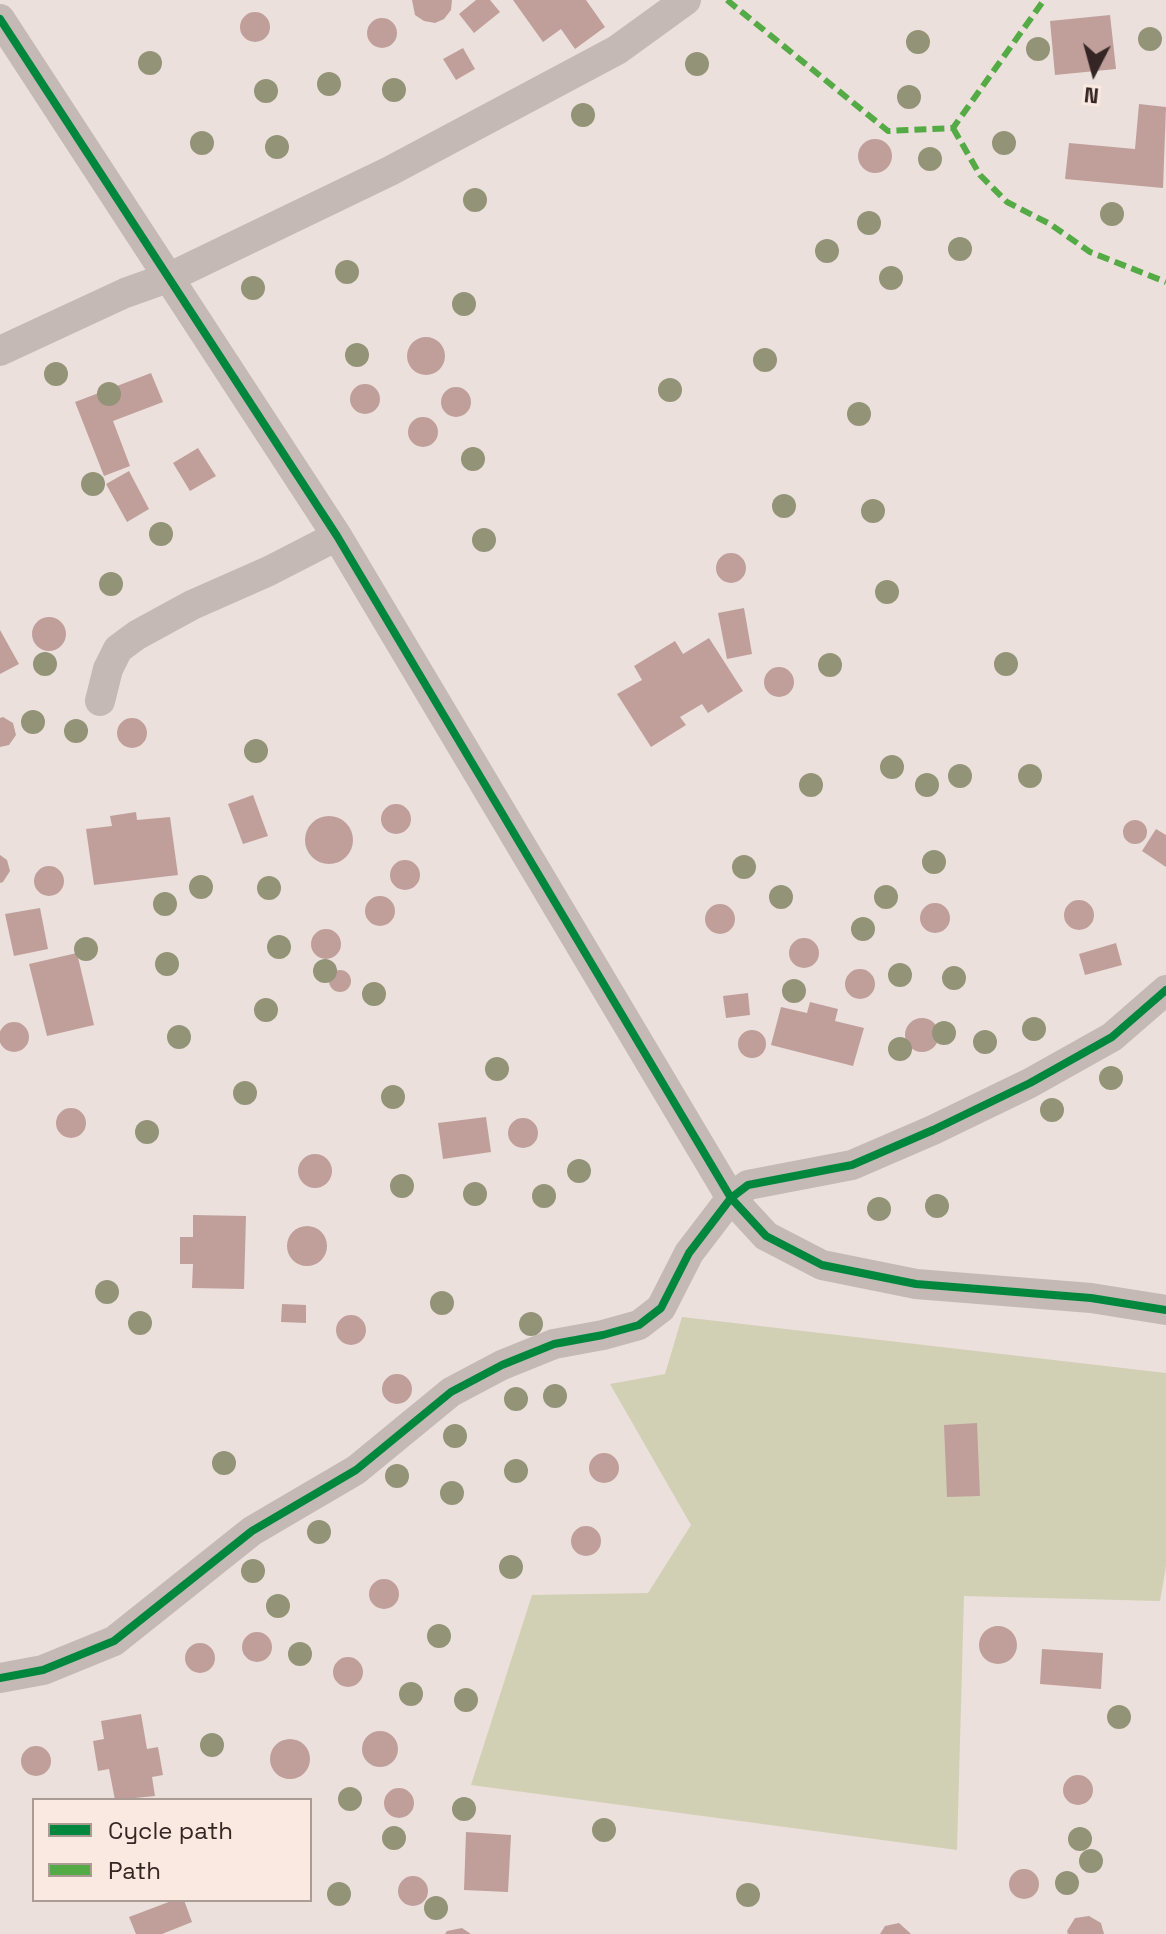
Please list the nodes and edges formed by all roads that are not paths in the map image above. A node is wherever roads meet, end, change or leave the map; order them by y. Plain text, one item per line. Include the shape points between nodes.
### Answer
1 (686, 0) edge
2 (0, 19) edge
3 (170, 277) junction
4 (0, 351) edge
5 (337, 536) junction
6 (100, 701) dead end
7 (1166, 990) edge
8 (731, 1198) junction
9 (1166, 1310) edge
10 (0, 1678) edge

1 - 3 street via 617,50 549,87
2 - 3 street
3 - 4 street
3 - 5 street
5 - 6 street via 137,635 118,649
5 - 8 street
7 - 8 street via 1112,1037 933,1130 852,1165 748,1185
8 - 9 street via 766,1236 822,1265 916,1284 1091,1298
8 - 10 street via 689,1253 661,1308 639,1325 554,1344 451,1392 356,1470 252,1531 114,1641 43,1670

